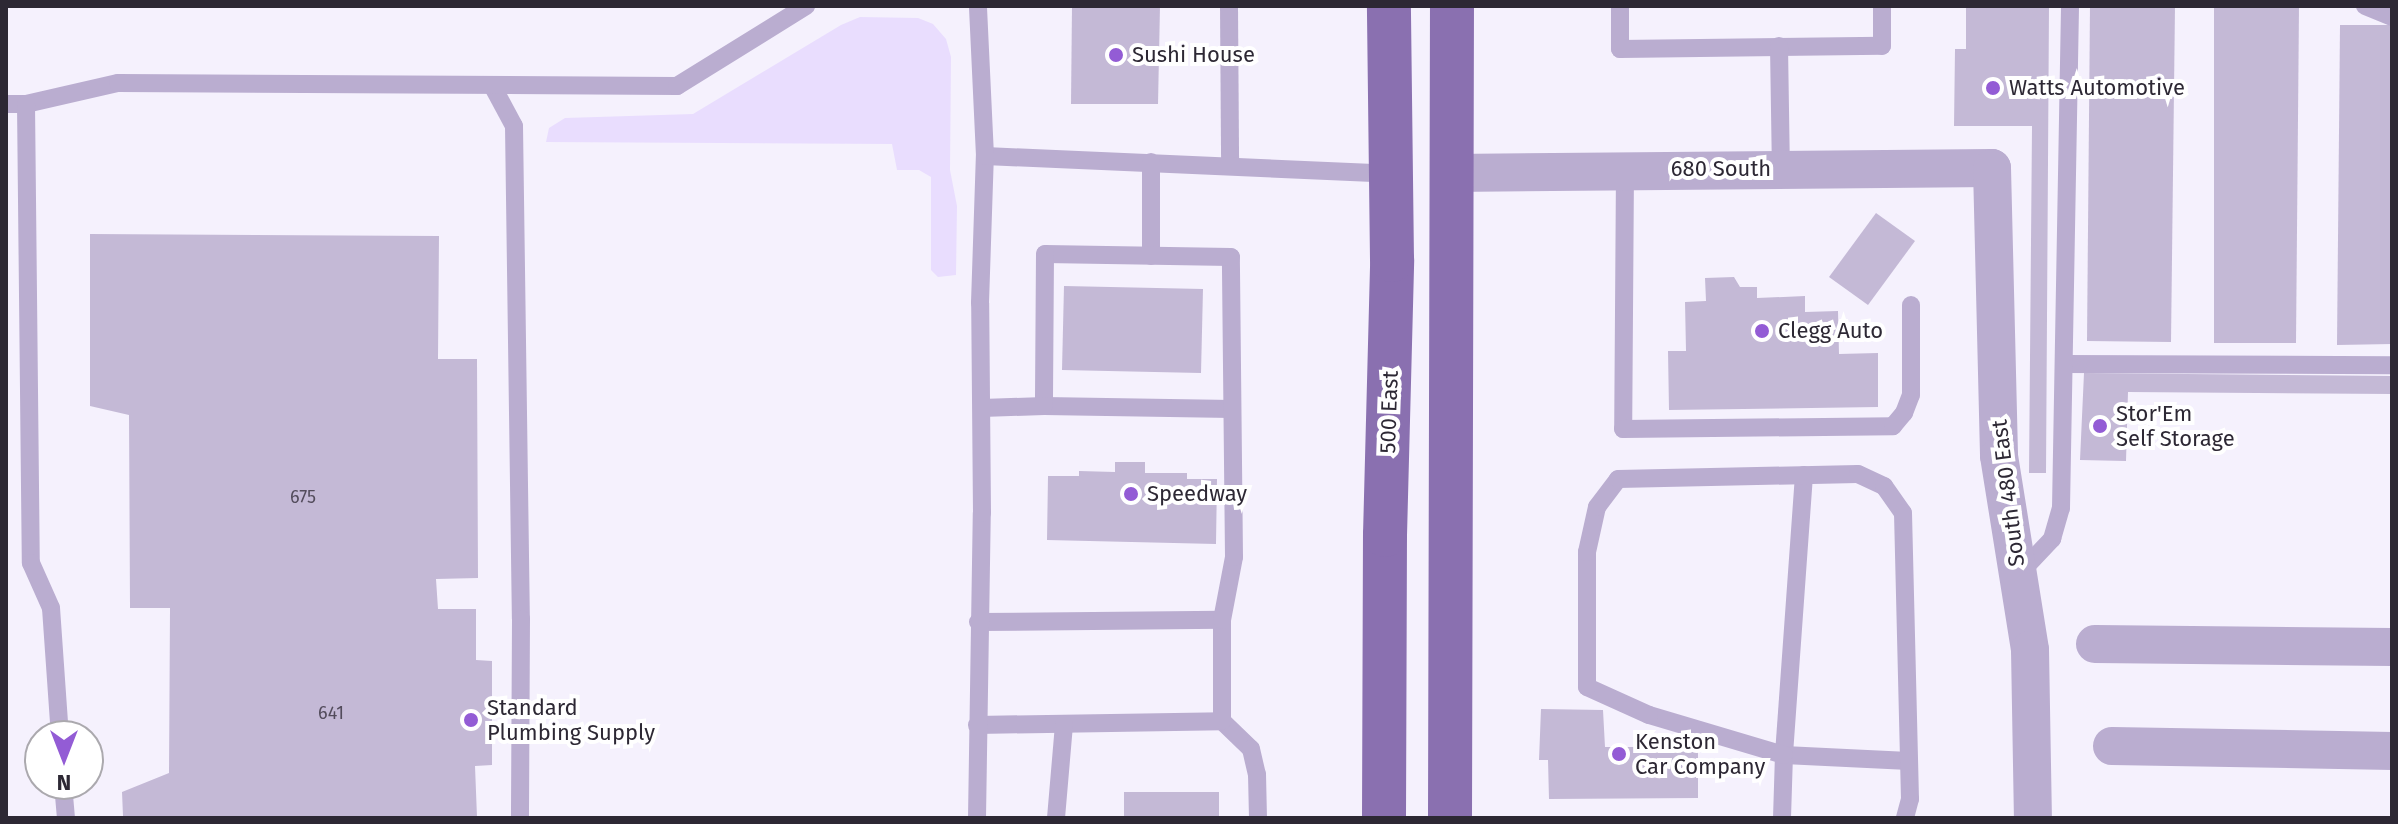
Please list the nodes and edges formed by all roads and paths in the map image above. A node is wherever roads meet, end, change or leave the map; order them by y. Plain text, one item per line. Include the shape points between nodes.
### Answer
1 (806, 6) edge
2 (978, 6) edge
3 (1229, 6) edge
4 (1389, 6) edge
5 (1452, 6) edge
6 (1620, 6) edge
7 (1882, 6) edge
8 (2070, 6) edge
9 (2365, 6) edge
10 (2392, 17) edge
11 (1779, 46) junction
12 (493, 87) junction
13 (6, 104) edge
14 (26, 104) junction
15 (985, 156) junction
16 (1151, 162) junction
17 (1230, 166) junction
18 (1992, 168) joint
19 (1625, 169) junction
20 (1781, 169) junction
21 (1451, 173) junction
22 (1391, 174) junction
23 (1151, 256) junction
24 (1911, 305) dead end
25 (2064, 364) junction
26 (2392, 365) edge
27 (1044, 406) junction
28 (982, 408) junction
29 (1232, 409) junction
30 (1804, 475) junction
31 (2018, 575) junction
32 (1222, 620) junction
33 (978, 622) junction
34 (2095, 644) dead end
35 (2392, 647) edge
36 (59, 720) edge
37 (1222, 721) junction
38 (1064, 724) junction
39 (977, 725) junction
40 (2112, 746) dead end
41 (2392, 751) edge
42 (1784, 755) junction
43 (1909, 761) junction
44 (520, 818) edge
45 (977, 818) edge
46 (1056, 818) edge
47 (1258, 818) edge
48 (1384, 818) edge
49 (1450, 818) edge
50 (1782, 818) edge
51 (1905, 818) edge
52 (2033, 818) edge

1 - 12 lane via 677,86
2 - 15 lane
3 - 17 lane
4 - 22 main road, 500 East
5 - 21 main road
6 - 11 lane via 1620,49
7 - 11 lane via 1882,46
8 - 25 lane
9 - 10 lane
11 - 20 lane
12 - 14 lane via 118,83
12 - 44 lane via 514,126
13 - 14 lane
14 - 36 lane via 31,563 51,608
15 - 16 lane
15 - 28 lane
16 - 17 lane
16 - 23 lane
17 - 22 lane
18 - 20 street, 680 South
18 - 31 street, South 480 East via 1999,456
19 - 20 street, 680 South
19 - 21 street, 680 South
19 - 24 lane via 1623,429 1893,426 1911,395
21 - 49 main road
22 - 48 main road, 500 East
23 - 27 lane via 1045,254
23 - 29 lane via 1231,257
25 - 26 lane
25 - 31 lane via 2058,528
27 - 28 lane
27 - 29 lane
28 - 33 lane
29 - 32 lane via 1234,557
30 - 42 lane
30 - 42 lane via 1618,479 1597,507 1587,552 1587,687 1649,715
30 - 43 lane via 1858,474 1884,486 1903,513
31 - 52 street, South 480 East via 2030,650
32 - 33 lane
32 - 37 lane
33 - 39 lane
34 - 35 street
37 - 38 lane
37 - 47 lane via 1251,749
38 - 39 lane
38 - 46 lane
39 - 45 lane
40 - 41 street
42 - 43 lane
42 - 50 lane
43 - 51 lane

